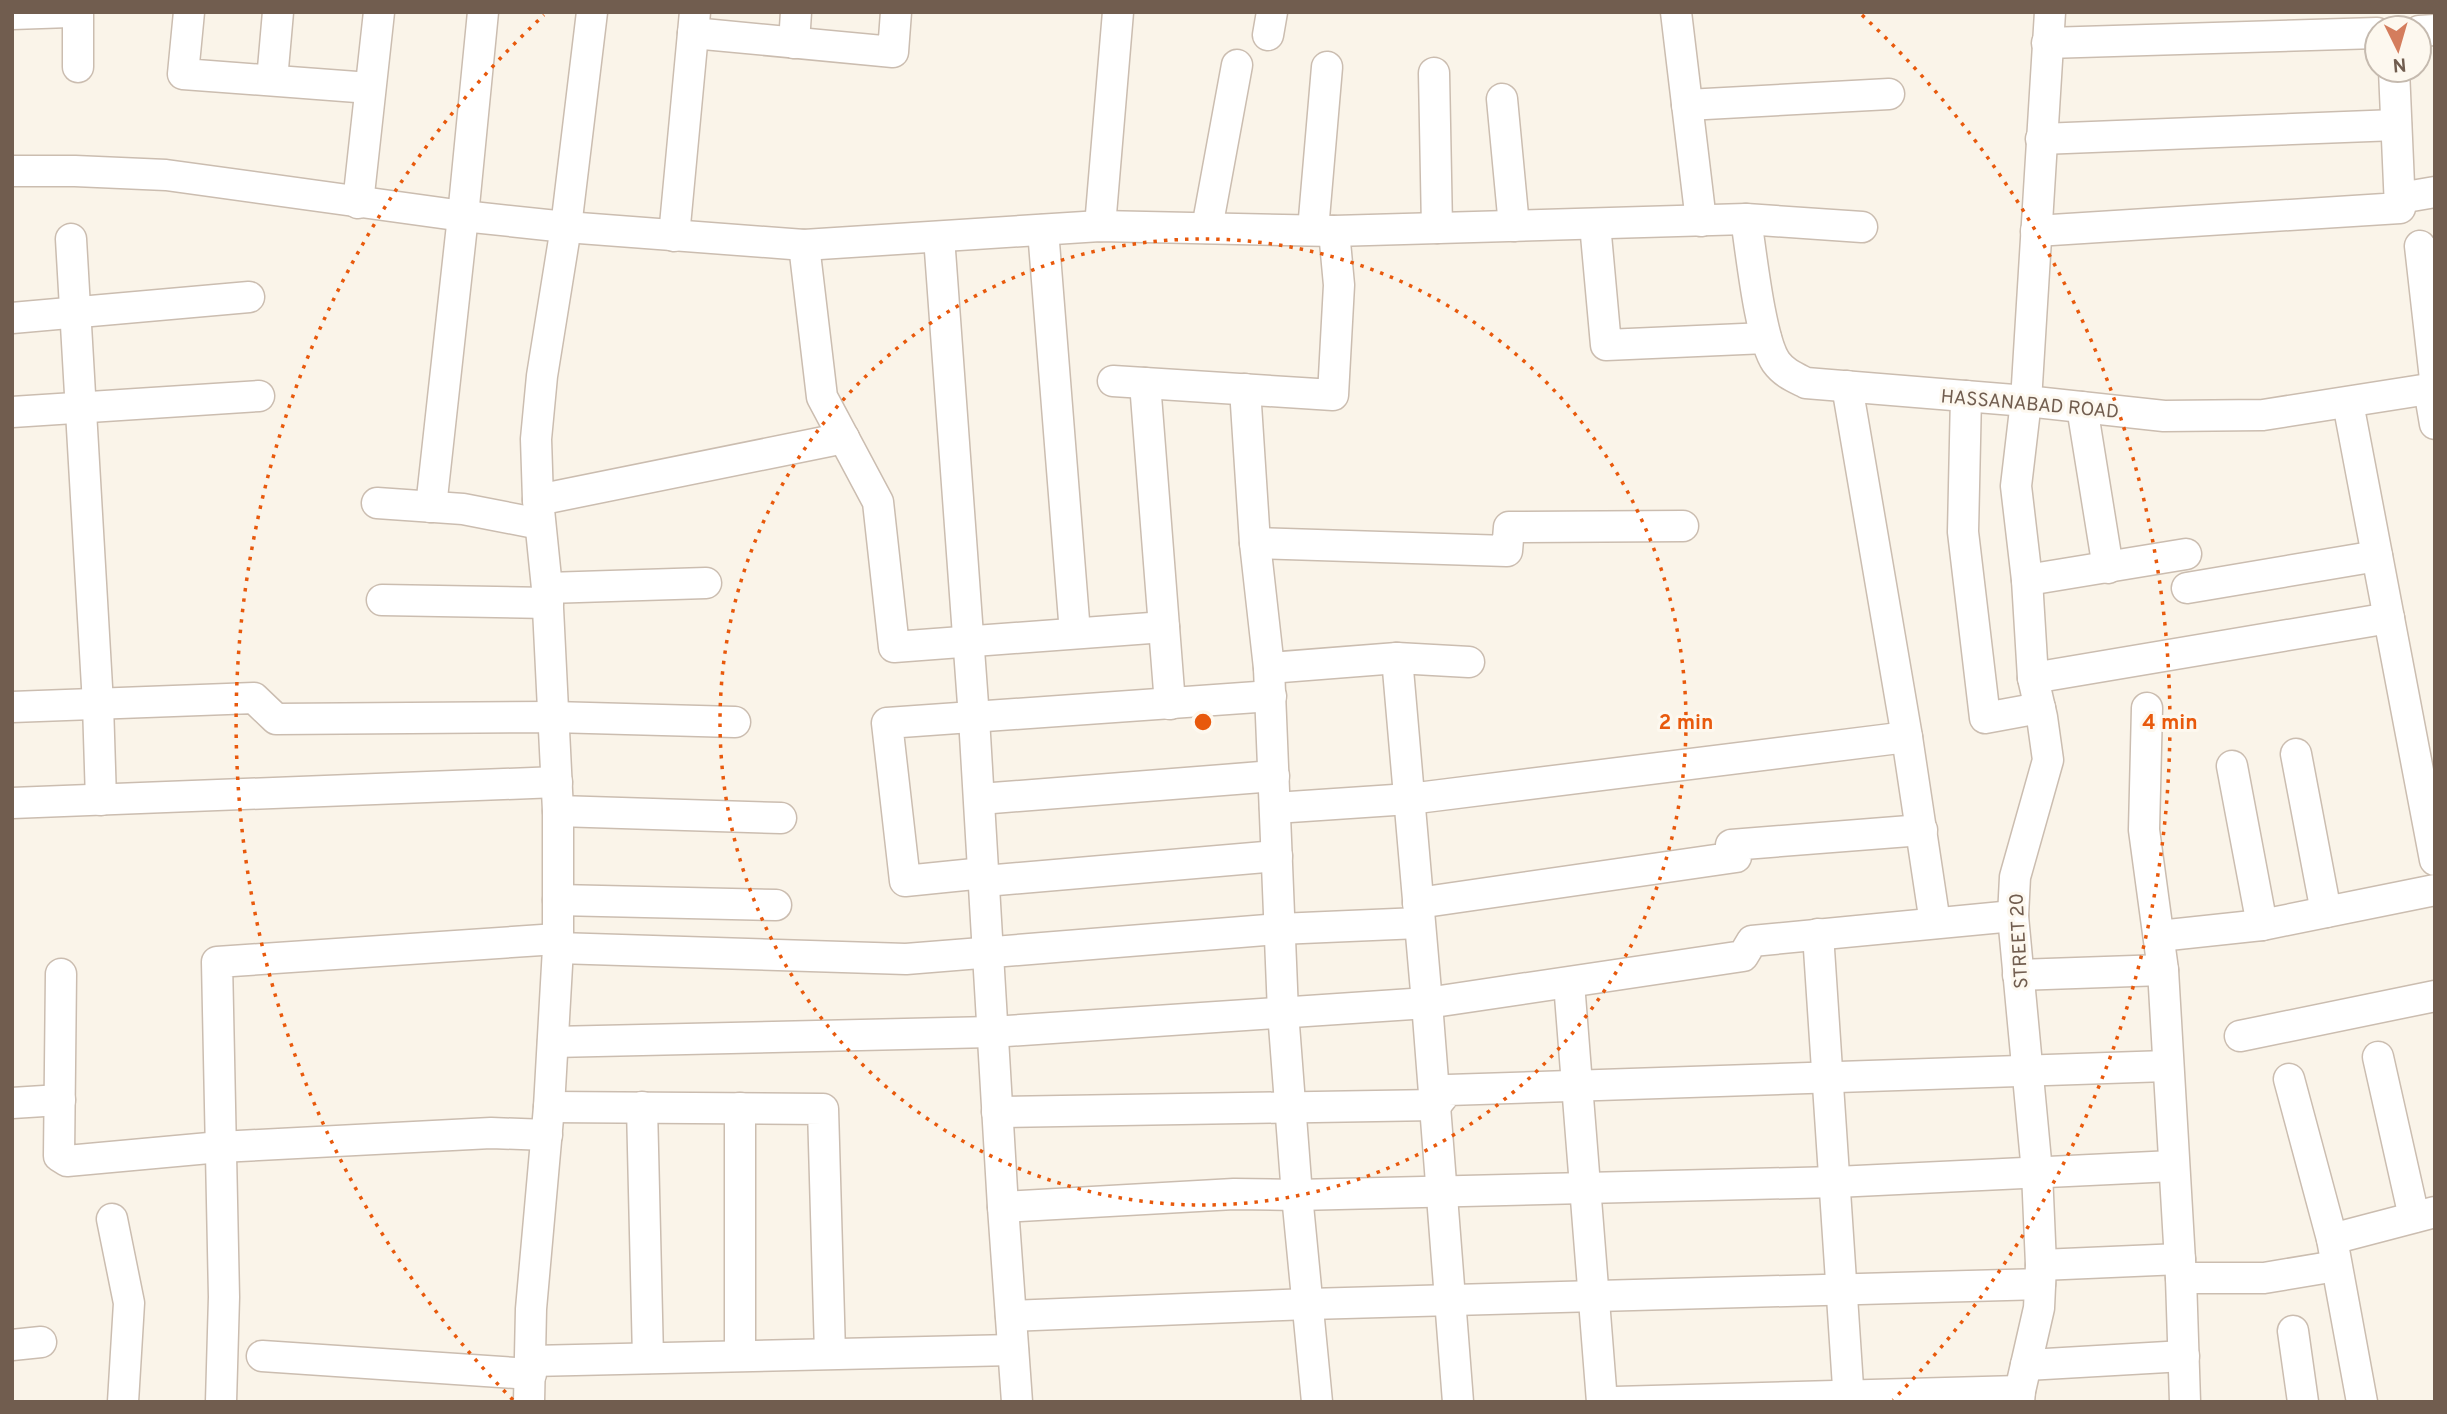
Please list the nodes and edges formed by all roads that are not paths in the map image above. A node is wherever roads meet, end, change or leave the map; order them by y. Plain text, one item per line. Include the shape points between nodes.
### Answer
1 (70, 12) edge
2 (78, 12) edge
3 (189, 12) edge
4 (278, 12) edge
5 (379, 12) edge
6 (483, 12) edge
7 (592, 12) edge
8 (796, 12) edge
9 (896, 12) edge
10 (1118, 12) edge
11 (1676, 12) edge
12 (2050, 12) edge
13 (12, 14) edge
14 (694, 23) edge
15 (2363, 33) edge
16 (794, 43) junction
17 (2047, 43) junction
18 (1237, 65) dead end
19 (78, 67) dead end
20 (1327, 67) dead end
21 (1434, 73) dead end
22 (272, 80) junction
23 (2395, 84) edge
24 (370, 88) junction
25 (1889, 94) dead end
26 (1502, 99) dead end
27 (1687, 105) junction
28 (2396, 125) junction
29 (2041, 139) junction
30 (12, 171) edge
31 (2435, 192) edge
32 (2400, 198) junction
33 (358, 203) junction
34 (463, 216) junction
35 (1746, 219) junction
36 (1701, 221) junction
37 (1595, 224) junction
38 (1100, 226) junction
39 (1514, 226) junction
40 (566, 227) junction
41 (1862, 227) dead end
42 (1207, 228) junction
43 (1437, 228) junction
44 (1043, 230) junction
45 (1324, 231) junction
46 (2036, 231) junction
47 (674, 236) junction
48 (940, 237) junction
49 (71, 239) dead end
50 (804, 245) junction
51 (2420, 246) dead end
52 (249, 297) dead end
53 (75, 312) junction
54 (12, 318) edge
55 (1766, 338) junction
56 (1113, 381) dead end
57 (1145, 383) junction
58 (2433, 385) edge
59 (1847, 386) junction
60 (1245, 389) junction
61 (259, 396) dead end
62 (1966, 396) junction
63 (2026, 401) junction
64 (2348, 403) junction
65 (80, 407) junction
66 (2082, 407) junction
67 (12, 412) edge
68 (2435, 424) edge
69 (844, 438) junction
70 (376, 503) dead end
71 (431, 507) junction
72 (539, 512) junction
73 (1683, 526) dead end
74 (1255, 543) junction
75 (2186, 555) dead end
76 (2377, 556) junction
77 (2108, 568) junction
78 (2027, 580) junction
79 (706, 583) dead end
80 (2187, 588) dead end
81 (547, 596) junction
82 (382, 600) dead end
83 (2389, 618) junction
84 (1164, 627) junction
85 (1076, 634) junction
86 (968, 642) junction
87 (1396, 659) junction
88 (1469, 662) dead end
89 (2033, 678) junction
90 (1270, 682) junction
91 (98, 704) junction
92 (1170, 704) junction
93 (12, 706) edge
94 (2040, 708) junction
95 (2147, 709) dead end
96 (553, 717) junction
97 (974, 718) junction
98 (735, 722) dead end
99 (1907, 737) junction
100 (2296, 754) dead end
101 (2232, 766) dead end
102 (1274, 776) junction
103 (558, 797) junction
104 (980, 799) junction
105 (1409, 799) junction
106 (101, 800) junction
107 (12, 803) edge
108 (1275, 808) junction
109 (781, 818) dead end
110 (1922, 830) junction
111 (1277, 856) junction
112 (2435, 860) edge
113 (985, 877) junction
114 (2435, 890) edge
115 (558, 900) junction
116 (776, 905) dead end
117 (2326, 912) junction
118 (1418, 913) junction
119 (2012, 916) junction
120 (1935, 923) junction
121 (2262, 925) junction
122 (1279, 929) junction
123 (1818, 934) junction
124 (2159, 936) junction
125 (557, 944) junction
126 (990, 953) junction
127 (2163, 970) junction
128 (61, 974) dead end
129 (2018, 975) junction
130 (1569, 983) junction
131 (2435, 996) edge
132 (1427, 1003) junction
133 (1283, 1012) junction
134 (992, 1032) junction
135 (2240, 1036) dead end
136 (554, 1042) junction
137 (2378, 1057) dead end
138 (2167, 1066) junction
139 (2027, 1069) junction
140 (1829, 1077) junction
141 (2289, 1079) dead end
142 (1578, 1084) junction
143 (60, 1100) junction
144 (12, 1103) edge
145 (1436, 1105) junction
146 (642, 1107) junction
147 (740, 1108) junction
148 (1290, 1108) junction
149 (997, 1112) junction
150 (548, 1121) junction
151 (220, 1147) junction
152 (2173, 1166) junction
153 (2037, 1172) junction
154 (1836, 1182) junction
155 (1587, 1188) junction
156 (1442, 1192) junction
157 (1297, 1195) junction
158 (1003, 1207) junction
159 (2424, 1214) edge
160 (112, 1219) dead end
161 (2334, 1252) junction
162 (2180, 1268) junction
163 (2041, 1275) junction
164 (1843, 1289) junction
165 (1594, 1295) junction
166 (1450, 1300) junction
167 (1309, 1304) junction
168 (1011, 1316) junction
169 (2293, 1331) dead end
170 (41, 1342) dead end
171 (12, 1345) edge
172 (1013, 1350) junction
173 (830, 1353) junction
174 (740, 1355) junction
175 (262, 1356) dead end
176 (2184, 1356) junction
177 (648, 1358) junction
178 (530, 1379) edge
179 (2022, 1386) edge
180 (1849, 1399) edge
181 (123, 1402) edge
182 (221, 1402) edge
183 (1017, 1402) edge
184 (1317, 1402) edge
185 (1458, 1402) edge
186 (1602, 1402) edge
187 (1615, 1402) edge
188 (2185, 1402) edge
189 (2303, 1402) edge
190 (2362, 1402) edge

1 - 13 street
2 - 19 street
3 - 22 street via 183,74
4 - 22 street
5 - 24 street
6 - 34 street
7 - 40 street
8 - 16 street
9 - 16 street via 893,52
10 - 38 street
11 - 27 street
12 - 17 street, STREET 20
14 - 16 street
14 - 47 street
15 - 17 street
17 - 29 street, STREET 20
18 - 42 street
20 - 45 street
21 - 43 street
22 - 24 street
23 - 28 street
24 - 33 street
25 - 27 street
26 - 39 street
27 - 36 street
28 - 29 street
28 - 32 street
29 - 46 street, STREET 20
30 - 33 street via 166,176
31 - 32 street
32 - 46 street via 2400,208
33 - 34 street
34 - 40 street
34 - 71 street
35 - 36 street
35 - 41 street
35 - 55 street, HASSANABAD ROAD
36 - 37 street
37 - 39 street
37 - 55 street via 1606,345
38 - 42 street
38 - 44 street
39 - 43 street
40 - 47 street
40 - 72 street via 536,439
42 - 45 street
43 - 45 street
44 - 48 street
44 - 85 street
45 - 60 street via 1339,285 1333,396
46 - 63 street, STREET 20
47 - 50 street
48 - 50 street
48 - 86 street
49 - 53 street
50 - 69 street via 822,397
51 - 58 street
52 - 53 street
53 - 54 street
53 - 65 street
55 - 59 street, HASSANABAD ROAD via 1774,360 1787,374 1806,383
56 - 57 street
57 - 60 street
57 - 84 street
58 - 64 street, HASSANABAD ROAD
58 - 68 street
59 - 62 street, HASSANABAD ROAD
59 - 99 street
60 - 74 street
61 - 65 street
62 - 63 street, HASSANABAD ROAD
62 - 94 street via 1963,532 1984,718
63 - 66 street, HASSANABAD ROAD
63 - 78 street, STREET 20 via 2015,486
64 - 66 street, HASSANABAD ROAD via 2263,415 2164,416
64 - 76 street
65 - 67 street
65 - 91 street
66 - 77 street
69 - 72 street
69 - 86 street via 878,502 894,647
70 - 71 street
71 - 72 street
72 - 81 street
73 - 74 street via 1509,527 1507,551
74 - 90 street
75 - 77 street
76 - 80 street
76 - 83 street
77 - 78 street
78 - 89 street, STREET 20
79 - 81 street
81 - 82 street
81 - 96 street
83 - 89 street
83 - 112 street
84 - 85 street
84 - 92 street
85 - 86 street
86 - 97 street
87 - 88 street
87 - 90 street
87 - 105 street
89 - 94 street, STREET 20
90 - 92 street
90 - 102 street
91 - 93 street
91 - 96 street via 254,698 276,719
91 - 106 street
92 - 97 street
94 - 119 street, STREET 20 via 2048,760 2015,877
95 - 124 street via 2144,831
96 - 98 street
96 - 103 street
97 - 104 street
97 - 113 street via 887,723 905,881
99 - 105 street
99 - 110 street
100 - 117 street
101 - 121 street
102 - 104 street
102 - 108 street
103 - 106 street
103 - 109 street
103 - 115 street
104 - 113 street
105 - 108 street
105 - 118 street
106 - 107 street
108 - 111 street
110 - 118 street via 1731,845 1736,858
110 - 120 street
111 - 113 street
111 - 122 street
113 - 126 street
114 - 117 street
115 - 116 street
115 - 125 street
117 - 121 street
118 - 122 street
118 - 132 street
119 - 120 street
119 - 129 street, STREET 20
120 - 123 street
121 - 124 street
122 - 126 street
122 - 133 street
123 - 130 street via 1752,941 1744,956
123 - 140 street
124 - 127 street
125 - 126 street via 906,959
125 - 136 street
125 - 151 street via 217,962
126 - 134 street
127 - 129 street
127 - 138 street
128 - 143 street
129 - 139 street, STREET 20
130 - 132 street
130 - 142 street
131 - 135 street
132 - 133 street
132 - 145 street
133 - 134 street
133 - 148 street
134 - 136 street
134 - 149 street
136 - 150 street
137 - 159 street
138 - 139 street
138 - 152 street
139 - 140 street
139 - 153 street, STREET 20
140 - 142 street
140 - 154 street
141 - 161 street
142 - 145 street via 1448,1090
142 - 155 street
143 - 144 street
143 - 151 street via 59,1156 67,1161
145 - 148 street
145 - 156 street
146 - 147 street
146 - 150 street
146 - 177 street
147 - 173 street via 823,1109
147 - 174 street
148 - 149 street
148 - 157 street
149 - 158 street
150 - 151 street via 491,1133
150 - 178 street via 531,1309
151 - 182 street
152 - 153 street
152 - 162 street
153 - 154 street
153 - 163 street, STREET 20
154 - 155 street
154 - 164 street
155 - 156 street
155 - 165 street
156 - 157 street
156 - 166 street
157 - 158 street via 1221,1194
157 - 167 street
158 - 168 street
159 - 161 street
160 - 181 street via 129,1303
161 - 162 street via 2263,1278
161 - 190 street
162 - 163 street
162 - 176 street
163 - 164 street
163 - 179 street, STREET 20 via 2039,1308
164 - 165 street
164 - 180 street
165 - 166 street
165 - 186 street
166 - 167 street
166 - 185 street
167 - 168 street
167 - 184 street
168 - 172 street
169 - 189 street
170 - 171 street
172 - 173 street
172 - 183 street
173 - 174 street
174 - 177 street
175 - 178 street
176 - 179 street
176 - 188 street
177 - 178 street
179 - 180 street
180 - 187 street

